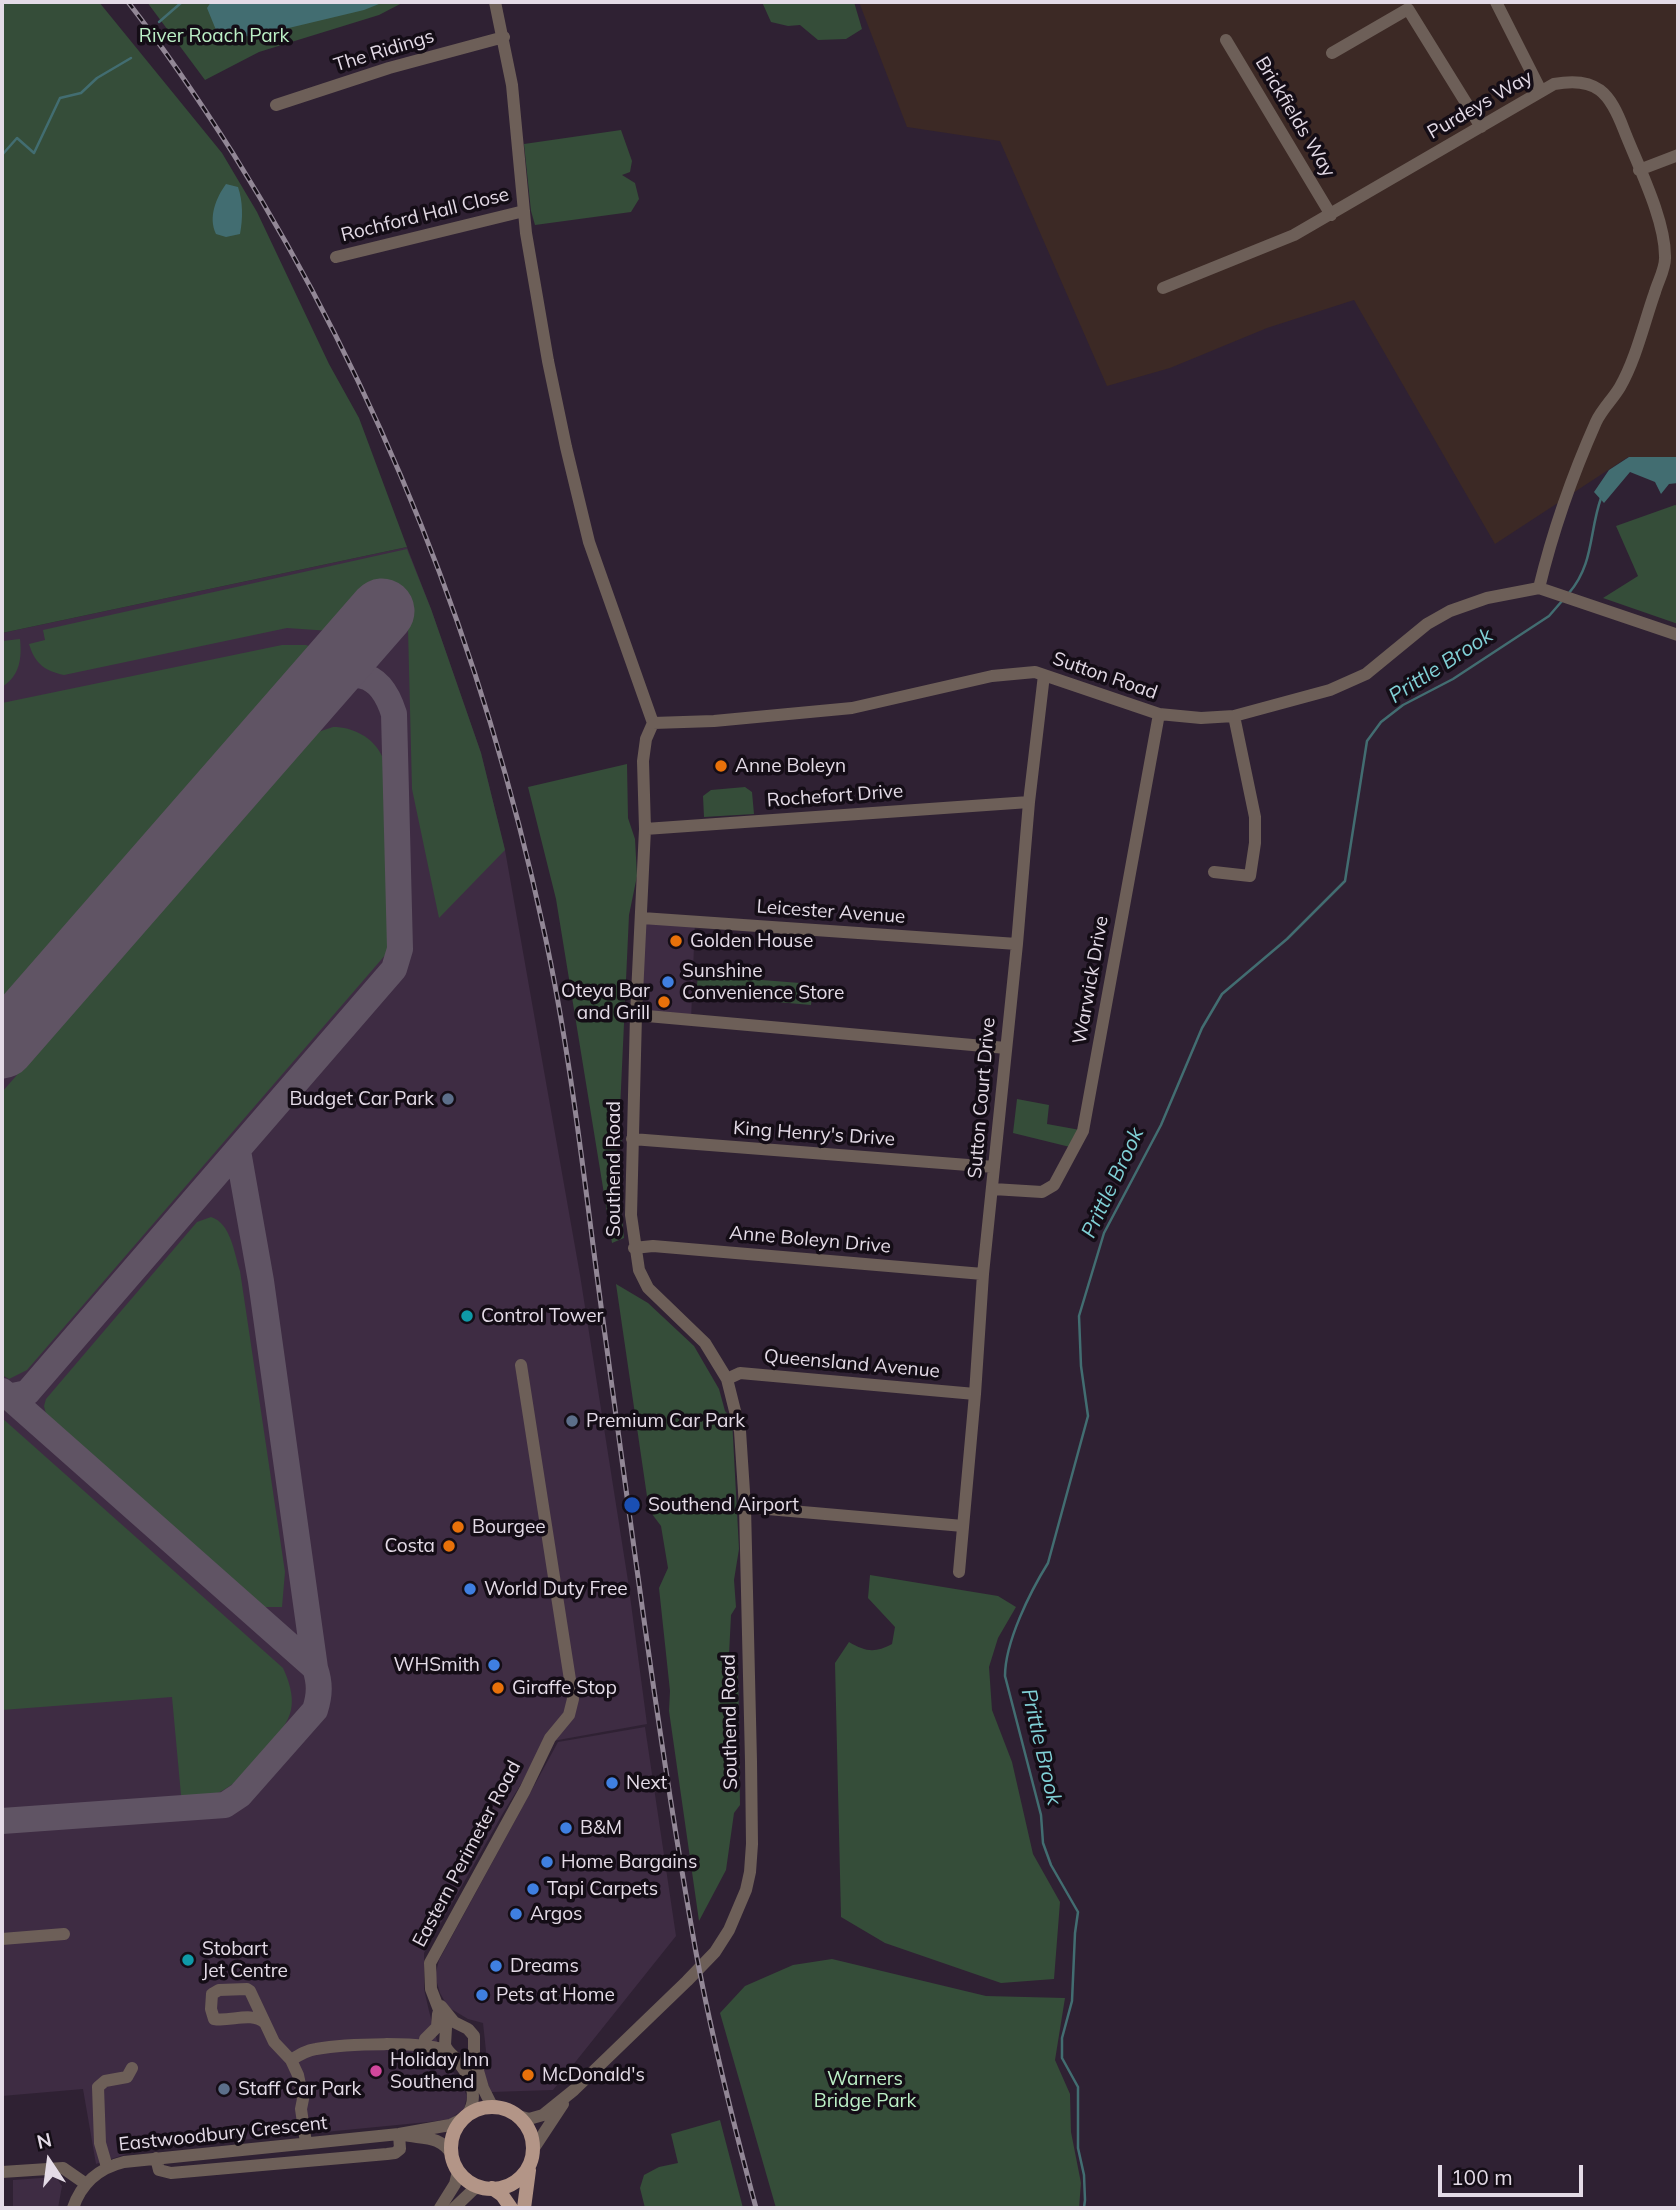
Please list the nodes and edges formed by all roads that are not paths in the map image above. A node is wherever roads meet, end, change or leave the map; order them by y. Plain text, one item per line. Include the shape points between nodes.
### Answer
1 (495, 2) edge
2 (1496, 2) edge
3 (504, 37) junction
4 (1226, 40) dead end
5 (1332, 53) dead end
6 (1541, 91) junction
7 (276, 105) dead end
8 (1481, 127) junction
9 (1678, 155) edge
10 (1639, 170) junction
11 (524, 211) junction
12 (1331, 215) junction
13 (336, 257) dead end
14 (1163, 288) dead end
15 (1539, 588) junction
16 (1678, 635) edge
17 (1044, 675) junction
18 (1159, 714) junction
19 (1234, 716) junction
20 (653, 723) junction
21 (1028, 802) junction
22 (645, 829) junction
23 (1214, 872) dead end
24 (642, 918) junction
25 (1017, 944) junction
26 (636, 1015) junction
27 (1006, 1048) junction
28 (632, 1139) junction
29 (994, 1167) junction
30 (993, 1189) junction
31 (634, 1248) junction
32 (983, 1274) junction
33 (521, 1366) dead end
34 (727, 1379) junction
35 (975, 1394) junction
36 (744, 1507) junction
37 (963, 1526) junction
38 (959, 1572) dead end
39 (64, 1934) dead end
40 (2, 1939) edge
41 (433, 1996) junction
42 (438, 2012) junction
43 (265, 2023) junction
44 (464, 2027) junction
45 (446, 2035) junction
46 (425, 2039) junction
47 (408, 2044) junction
48 (474, 2046) junction
49 (450, 2053) junction
50 (293, 2064) junction
51 (574, 2090) junction
52 (99, 2096) dead end
53 (498, 2108) junction
54 (516, 2115) junction
55 (465, 2117) junction
56 (399, 2134) junction
57 (306, 2138) junction
58 (534, 2148) junction
59 (453, 2155) junction
60 (156, 2158) junction
61 (530, 2165) junction
62 (107, 2167) junction
63 (458, 2171) junction
64 (2, 2172) edge
65 (86, 2184) junction
66 (488, 2187) junction
67 (73, 2208) edge
68 (440, 2208) edge
69 (454, 2208) edge
70 (512, 2208) edge
71 (524, 2208) edge

1 - 3 street
2 - 6 street
3 - 7 street, The Ridings
3 - 11 street
4 - 12 street, Brickfields Way
5 - 8 street via 1408,9
6 - 8 street, Purdeys Way
6 - 10 street, Purdeys Way via 1569,81 1598,87 1611,101
8 - 12 street, Purdeys Way
9 - 10 street
10 - 15 street, Purdeys Way via 1663,236 1666,260 1621,386 1598,418 1558,515
11 - 13 street, Rochford Hall Close
11 - 20 street via 548,361 589,542
12 - 14 street, Purdeys Way via 1294,235
15 - 16 street, Sutton Road
15 - 19 street, Sutton Road via 1450,611 1366,674 1317,694
17 - 18 street, Sutton Road
17 - 20 street, Sutton Road via 992,676 852,708
17 - 21 street, Sutton Court Drive
18 - 19 street, Sutton Road
18 - 30 street, Warwick Drive via 1083,1132 1054,1185 1042,1192
19 - 23 street via 1255,817 1255,843 1250,876
20 - 22 street, Southend Road via 643,761
21 - 22 street, Rochefort Drive
21 - 25 street, Sutton Court Drive
22 - 24 street, Southend Road
24 - 25 street, Leicester Avenue
24 - 26 street, Southend Road
25 - 27 street, Sutton Court Drive
26 - 27 street
26 - 28 street, Southend Road
27 - 29 street, Sutton Court Drive
28 - 29 street, King Henry's Drive
28 - 31 street, Southend Road
29 - 30 street, Sutton Court Drive
30 - 32 street, Sutton Court Drive
31 - 32 street, Anne Boleyn Drive
31 - 34 street, Southend Road via 648,1288 705,1343
32 - 35 street, Sutton Court Drive
33 - 41 street, Eastern Perimeter Road via 572,1692 570,1712 552,1734 432,1956
34 - 35 street, Queensland Avenue via 740,1373
34 - 36 street, Southend Road via 740,1431
35 - 37 street, Sutton Court Drive
36 - 37 street
36 - 51 street, Southend Road via 752,1844 746,1890 715,1952
37 - 38 street, Sutton Court Drive
39 - 40 street
41 - 42 street, Eastern Perimeter Road
41 - 44 street via 454,2022
42 - 45 street, Eastern Perimeter Road
42 - 46 street via 437,2027
43 - 43 street via 247,1989 212,1994 214,2019 257,2017
43 - 50 street
44 - 45 street
44 - 48 street via 474,2036
45 - 46 street
45 - 49 street
46 - 47 street
47 - 49 street
47 - 50 street via 314,2049
48 - 49 street via 463,2057
48 - 53 street via 485,2095
49 - 55 street via 472,2088 473,2103
50 - 57 street via 303,2099
51 - 54 street via 538,2117
51 - 58 street
52 - 62 street via 100,2143
53 - 54 main road
53 - 55 main road
54 - 58 main road via 528,2128
55 - 56 street, Eastwoodbury Crescent via 450,2125
55 - 59 main road via 453,2137
56 - 57 street, Eastwoodbury Crescent
56 - 59 street, Eastwoodbury Crescent via 439,2141
56 - 60 street via 401,2146 395,2153 165,2173 159,2170
57 - 60 street, Eastwoodbury Crescent
58 - 61 main road
59 - 63 main road
60 - 62 street, Eastwoodbury Crescent
61 - 66 main road via 510,2184
61 - 71 main road
62 - 65 street, Eastwoodbury Crescent
63 - 66 main road via 469,2181
63 - 68 street
64 - 65 street via 63,2168
65 - 67 street, Eastwoodbury Crescent
66 - 69 street via 470,2192
66 - 70 main road

